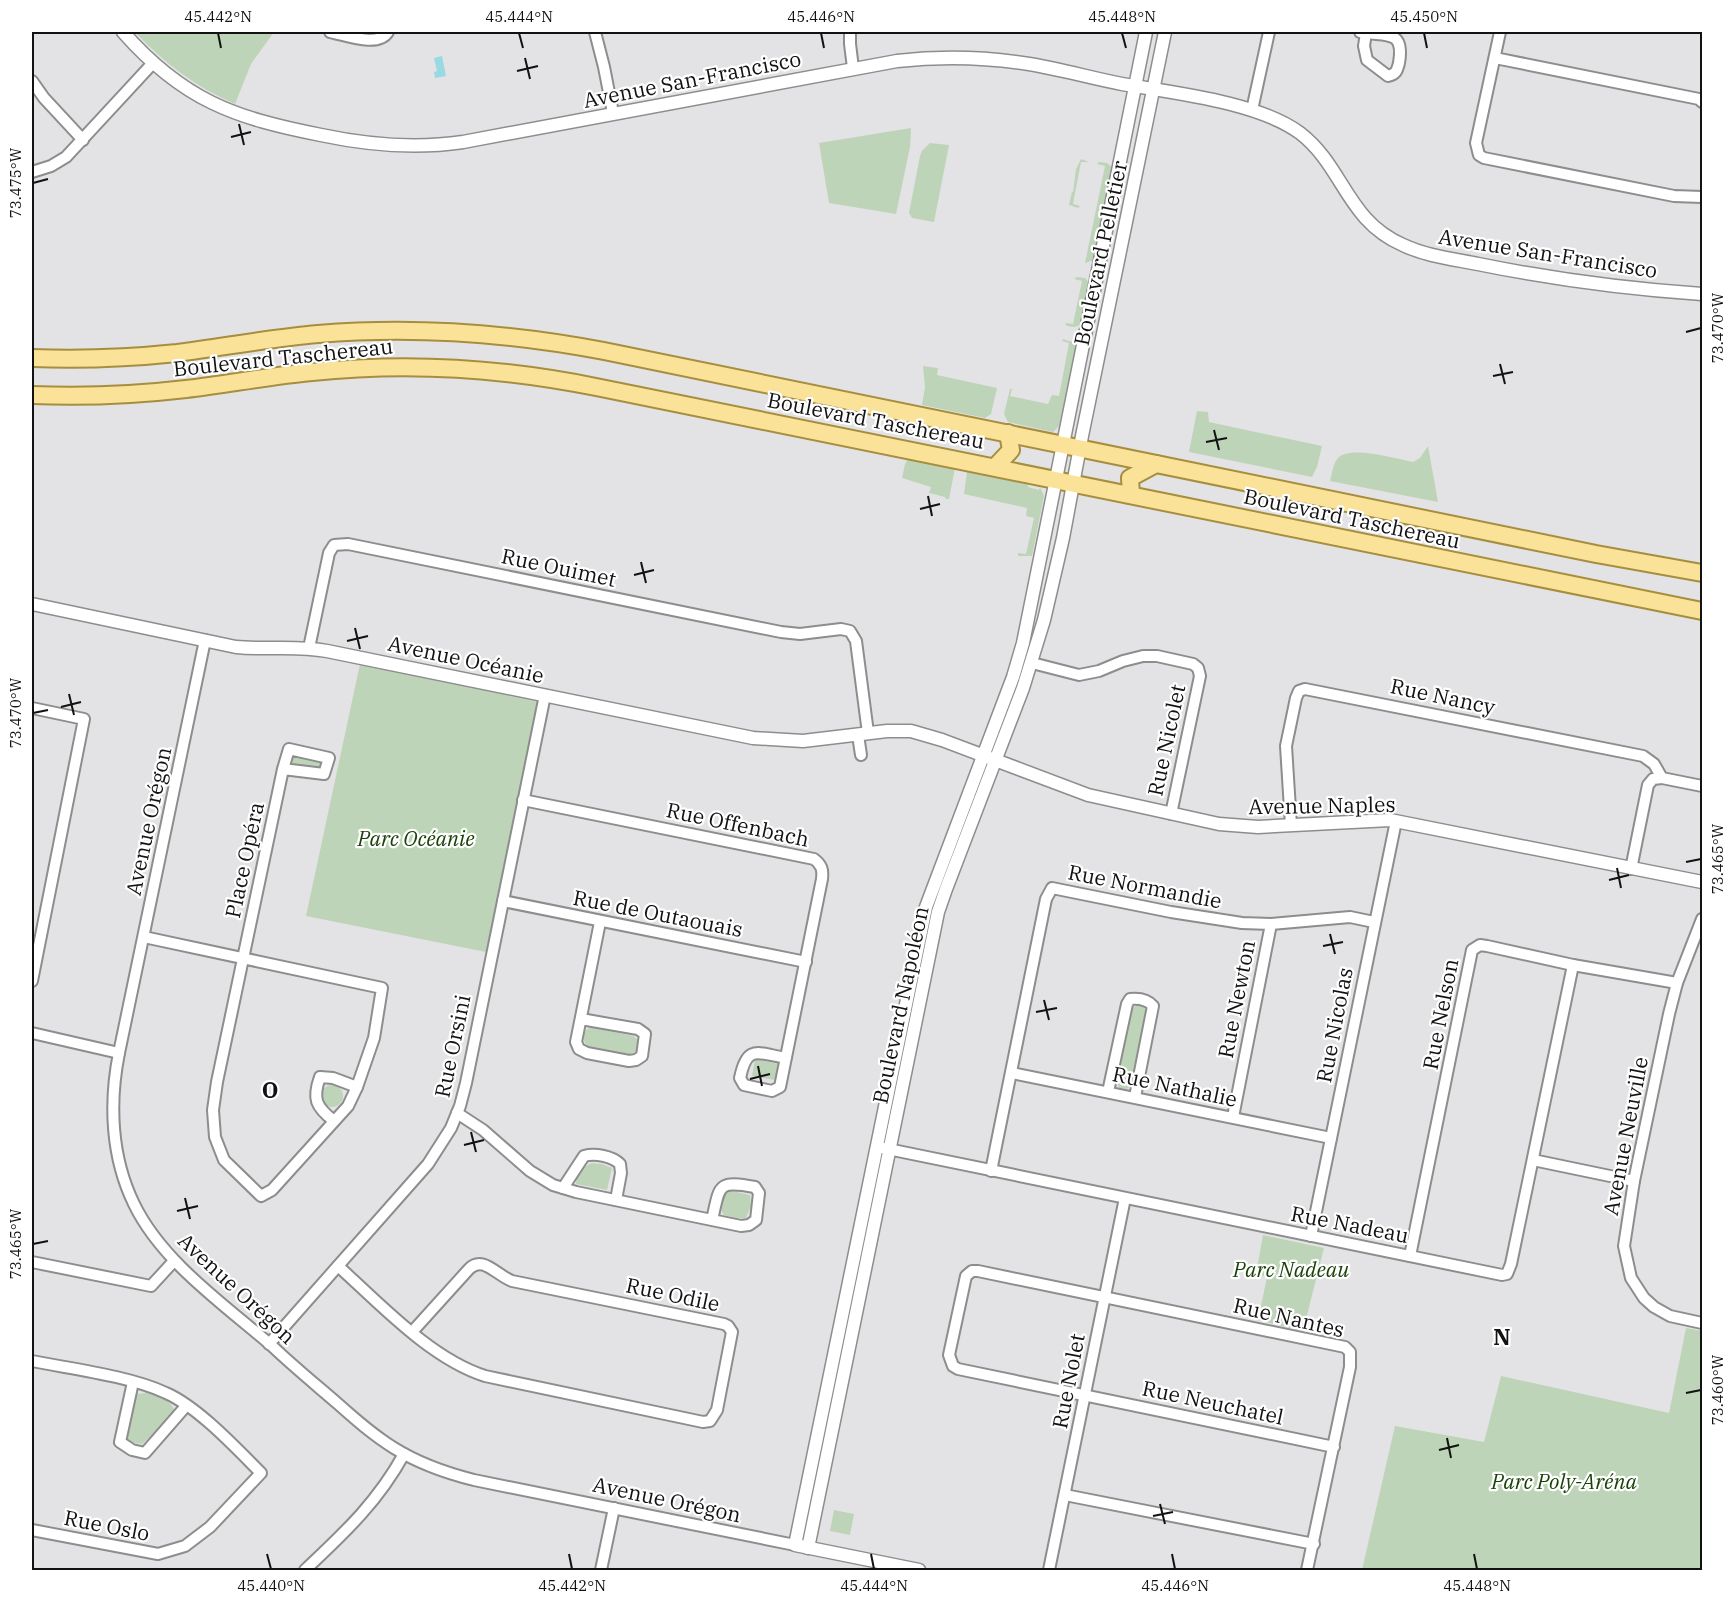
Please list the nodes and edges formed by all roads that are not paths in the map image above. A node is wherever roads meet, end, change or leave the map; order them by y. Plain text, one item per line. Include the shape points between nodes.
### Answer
1 (123, 32) edge
2 (330, 32) edge
3 (388, 32) edge
4 (595, 32) edge
5 (850, 32) edge
6 (1146, 32) edge
7 (1165, 32) edge
8 (1269, 32) edge
9 (1500, 32) edge
10 (1495, 58) junction
11 (153, 63) junction
12 (853, 68) junction
13 (32, 81) edge
14 (1135, 86) junction
15 (1153, 89) junction
16 (1702, 102) edge
17 (1252, 110) junction
18 (613, 114) junction
19 (83, 140) junction
20 (32, 172) edge
21 (1702, 197) edge
22 (1112, 199) junction
23 (1130, 203) junction
24 (1702, 294) edge
25 (1084, 337) junction
26 (1102, 341) junction
27 (32, 358) edge
28 (32, 394) edge
29 (1008, 433) junction
30 (1062, 444) junction
31 (1080, 448) junction
32 (1156, 464) junction
33 (995, 467) junction
34 (1065, 481) junction
35 (1131, 495) junction
36 (1039, 567) junction
37 (1056, 570) junction
38 (1702, 573) edge
39 (32, 604) edge
40 (1702, 611) edge
41 (206, 640) junction
42 (309, 648) junction
43 (1032, 663) junction
44 (545, 695) junction
45 (32, 708) edge
46 (863, 734) junction
47 (861, 755) dead end
48 (983, 755) junction
49 (995, 760) junction
50 (283, 769) dead end
51 (1662, 778) junction
52 (1702, 786) edge
53 (524, 800) junction
54 (1171, 814) junction
55 (1396, 821) junction
56 (1291, 825) junction
57 (1631, 869) junction
58 (1702, 882) edge
59 (503, 900) junction
60 (1702, 919) edge
61 (600, 922) junction
62 (1374, 922) junction
63 (1271, 924) junction
64 (144, 937) junction
65 (243, 958) junction
66 (806, 962) junction
67 (1573, 964) junction
68 (32, 981) edge
69 (1677, 983) junction
70 (581, 1019) junction
71 (32, 1033) edge
72 (119, 1053) junction
73 (786, 1058) junction
74 (1012, 1073) junction
75 (357, 1087) junction
76 (1108, 1092) junction
77 (1135, 1097) junction
78 (457, 1113) junction
79 (1233, 1118) junction
80 (334, 1121) junction
81 (1331, 1138) junction
82 (876, 1147) junction
83 (889, 1150) junction
84 (1533, 1160) junction
85 (991, 1171) junction
86 (1634, 1181) junction
87 (563, 1188) junction
88 (1125, 1198) junction
89 (616, 1200) junction
90 (712, 1220) junction
91 (1311, 1236) junction
92 (1410, 1256) junction
93 (174, 1261) junction
94 (32, 1262) edge
95 (338, 1266) junction
96 (1105, 1297) junction
97 (1702, 1323) edge
98 (412, 1332) junction
99 (269, 1344) junction
100 (32, 1361) edge
101 (133, 1382) junction
102 (1085, 1395) junction
103 (825, 1398) junction
104 (838, 1401) junction
105 (186, 1406) junction
106 (1334, 1447) junction
107 (404, 1454) junction
108 (1065, 1495) junction
109 (614, 1508) junction
110 (32, 1530) edge
111 (1314, 1544) junction
112 (795, 1545) junction
113 (808, 1548) junction
114 (304, 1570) edge
115 (601, 1570) edge
116 (913, 1570) edge
117 (1049, 1570) edge
118 (1307, 1570) edge

1 - 11 street, Avenue San-Francisco
2 - 3 street via 376,40
4 - 18 street
5 - 12 street
6 - 14 street, Boulevard Pelletier
7 - 15 street, Boulevard Pelletier
8 - 17 street
9 - 10 street
10 - 16 street
10 - 21 street via 1476,143 1479,155 1674,196
11 - 18 street, Avenue San-Francisco via 192,92 238,115 367,143 449,144
11 - 19 street
12 - 14 street, Avenue San-Francisco via 914,59 977,58
12 - 18 street, Avenue San-Francisco
13 - 19 street
14 - 15 street, Avenue San-Francisco
14 - 22 street, Boulevard Pelletier
15 - 17 street, Avenue San-Francisco
15 - 23 street, Boulevard Pelletier
17 - 24 street, Avenue San-Francisco via 1304,136 1326,160 1362,216 1402,245 1546,277
19 - 20 street via 60,162
22 - 23 street
22 - 25 street, Boulevard Pelletier
23 - 26 street, Boulevard Pelletier
25 - 26 street
25 - 30 street, Boulevard Pelletier
26 - 31 street, Boulevard Pelletier
27 - 29 main road, Boulevard Taschereau via 151,355 335,333 476,333 604,351
28 - 33 main road, Boulevard Taschereau via 166,391 358,369 487,371 590,385
29 - 30 main road, Boulevard Taschereau
29 - 33 main road via 1011,450
30 - 31 main road, Boulevard Taschereau
30 - 34 street, Boulevard Pelletier
31 - 32 main road, Boulevard Taschereau
31 - 34 street, Boulevard Pelletier
32 - 35 main road via 1130,478
32 - 38 main road, Boulevard Taschereau
33 - 34 main road, Boulevard Taschereau
34 - 35 main road, Boulevard Taschereau
34 - 36 street, Boulevard Napoléon
34 - 37 street, Boulevard Napoléon
35 - 40 main road, Boulevard Taschereau
36 - 37 street
36 - 48 street, Boulevard Napoléon via 1020,656
37 - 43 street, Boulevard Napoléon
39 - 41 street, Avenue Océanie
41 - 42 street, Avenue Océanie via 249,648
41 - 64 street, Avenue Orégon
42 - 44 street, Avenue Océanie
42 - 46 street, Rue Ouimet via 329,553 334,545 348,544 781,632 850,631 856,641
43 - 49 street, Boulevard Napoléon
43 - 54 street, Rue Nicolet via 1079,675 1150,655 1198,668 1200,676
44 - 46 street, Avenue Océanie via 764,739 803,741
44 - 53 street, Rue Orsini
45 - 68 street via 84,719
46 - 47 street
46 - 48 street, Avenue Océanie via 920,732
48 - 49 street, Avenue Naples
48 - 82 street, Boulevard Napoléon via 926,907
49 - 54 street, Avenue Naples via 1088,795
49 - 83 street, Boulevard Napoléon via 938,912
50 - 65 street, Place Opéra
51 - 52 street
51 - 56 street, Rue Nancy via 1654,764 1643,756 1305,688 1296,698 1286,746
51 - 57 street via 1653,779 1648,785
53 - 59 street, Rue Orsini
53 - 66 street, Rue Offenbach via 814,859 823,871
54 - 56 street, Avenue Naples via 1240,826
55 - 56 street, Avenue Naples
55 - 57 street, Avenue Naples
55 - 62 street, Rue Nicolas
57 - 58 street, Avenue Naples
59 - 61 street, Rue de Outaouais
59 - 78 street, Rue Orsini
60 - 69 street, Avenue Neuville
61 - 66 street, Rue de Outaouais
61 - 70 street
62 - 63 street, Rue Normandie via 1350,917
62 - 81 street, Rue Nicolas
63 - 74 street, Rue Normandie via 1210,919 1052,888 1046,899
63 - 79 street, Rue Newton
64 - 65 street
64 - 72 street, Avenue Orégon
65 - 75 street via 382,988 374,1038
65 - 80 street, Place Opéra via 213,1110 215,1137 224,1160 261,1196 272,1190
66 - 73 street, Rue Offenbach
67 - 69 street, Rue Nelson
67 - 84 street, Rue Nadeau
67 - 92 street, Rue Nelson via 1480,945 1472,950
69 - 86 street, Avenue Neuville
70 - 70 street via 576,1042 579,1049 629,1061 642,1056 645,1034 638,1029
71 - 72 street
72 - 93 street, Avenue Orégon via 112,1104 123,1173 134,1204
73 - 73 street, Rue Offenbach via 780,1087 772,1091 744,1085 740,1078 747,1056 755,1053
74 - 76 street, Rue Nathalie
74 - 85 street, Rue Normandie
75 - 80 street via 348,1106
75 - 80 street via 320,1077 315,1097 320,1110
76 - 77 street, Rue Nathalie
76 - 77 street via 1127,1004 1137,998 1153,1006
77 - 79 street, Rue Nathalie
78 - 87 street via 530,1171
78 - 95 street, Rue Orsini via 428,1164
79 - 81 street, Rue Nathalie
81 - 91 street, Rue Nicolas
82 - 83 street, Rue Nadeau
82 - 103 street, Boulevard Napoléon
83 - 85 street, Rue Nadeau
83 - 104 street, Boulevard Napoléon
84 - 86 street
84 - 92 street, Rue Nadeau via 1507,1274
85 - 88 street, Rue Nadeau
86 - 97 street, Avenue Neuville via 1624,1246 1631,1278 1644,1298 1662,1312
87 - 89 street
87 - 89 street via 584,1156 591,1154 620,1164
88 - 91 street, Rue Nadeau
88 - 96 street, Rue Nolet
89 - 90 street
90 - 90 street via 750,1225 756,1220 759,1193 755,1187 726,1184 719,1190
91 - 92 street, Rue Nadeau
93 - 94 street via 151,1286
93 - 99 street, Avenue Orégon
95 - 98 street, Rue Odile
95 - 99 street, Rue Orsini
96 - 102 street, Rue Nolet
96 - 102 street, Rue Nantes via 972,1271 966,1276 953,1334 949,1355 958,1369
96 - 106 street, Rue Nantes via 1345,1347 1351,1358
98 - 98 street, Rue Odile via 450,1362 479,1375 703,1422 710,1421 717,1410 732,1332 724,1324 512,1281 480,1263 474,1263
99 - 107 street, Avenue Orégon via 370,1432
100 - 101 street, Rue Oslo
101 - 105 street, Rue Oslo via 167,1393
101 - 105 street via 120,1442 132,1450 145,1454
102 - 106 street, Rue Neuchatel
102 - 108 street, Rue Nolet
103 - 104 street
103 - 112 street, Boulevard Napoléon
104 - 113 street, Boulevard Napoléon
105 - 110 street, Rue Oslo via 261,1473 210,1527 185,1546 158,1554
106 - 111 street, Rue Nantes
107 - 109 street, Avenue Orégon via 460,1476
107 - 114 street via 368,1509
108 - 111 street
108 - 117 street, Rue Nolet
109 - 112 street, Avenue Orégon
109 - 115 street
111 - 118 street, Rue Nantes
112 - 113 street
113 - 116 street

